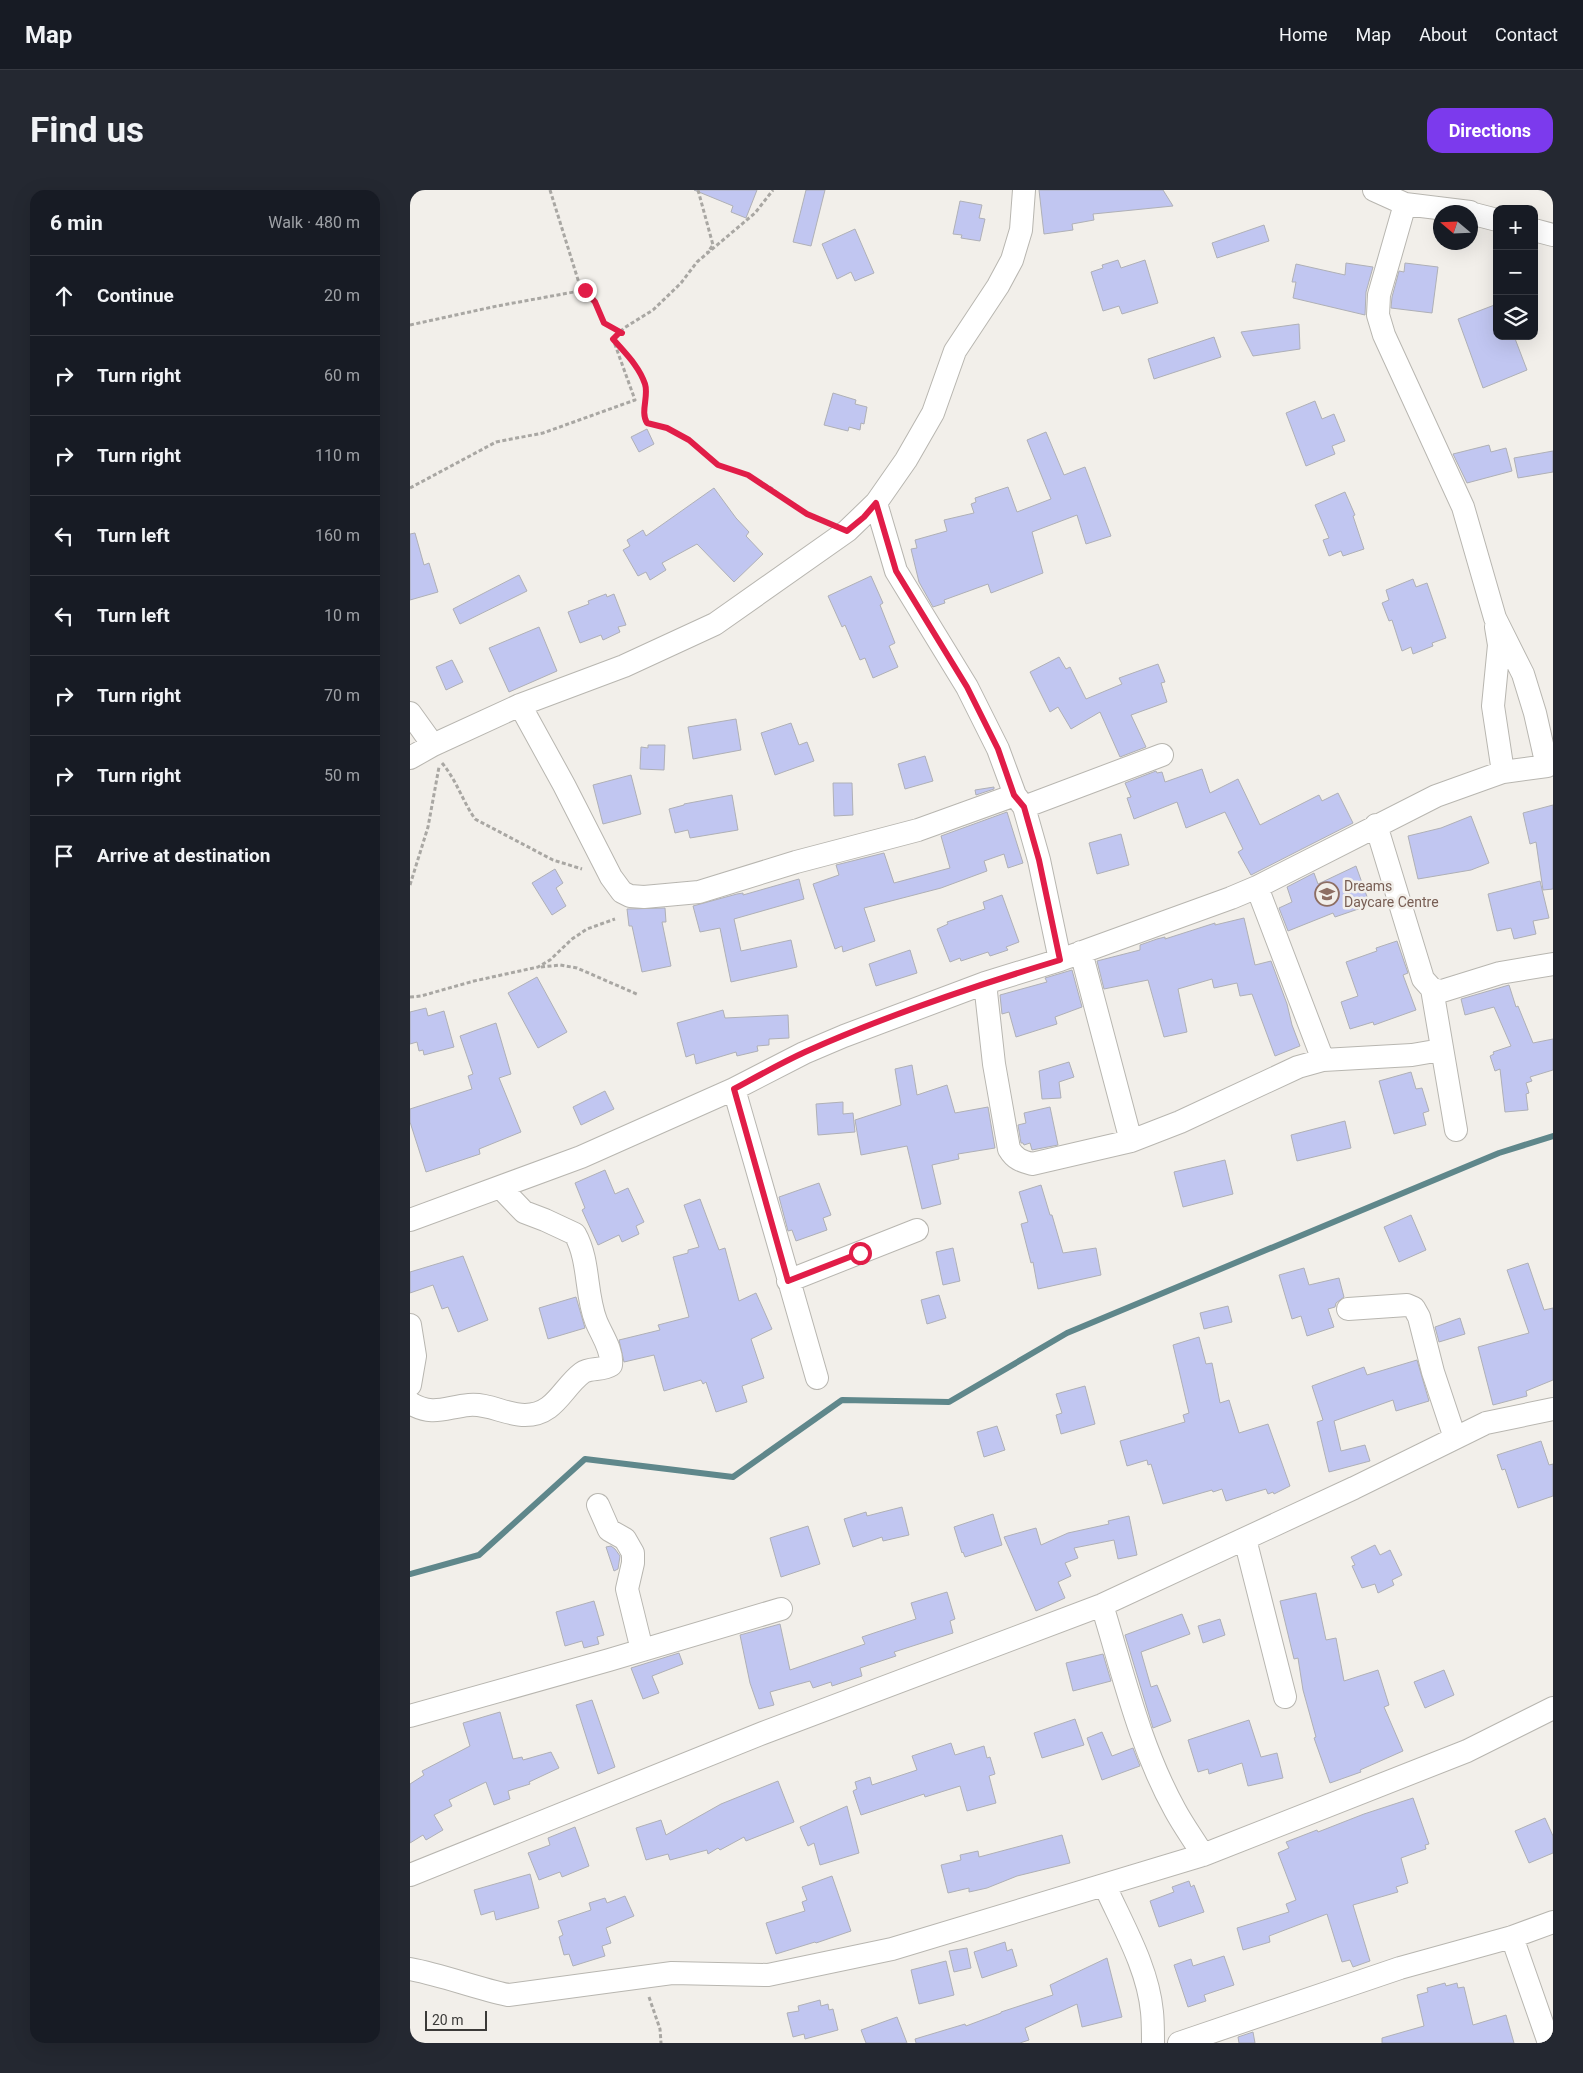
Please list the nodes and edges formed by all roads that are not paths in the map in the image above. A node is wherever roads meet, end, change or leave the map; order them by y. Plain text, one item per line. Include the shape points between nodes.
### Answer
1 (1024, 190) edge
2 (1374, 190) edge
3 (1448, 190) edge
4 (1406, 204) junction
5 (1461, 205) edge
6 (1433, 208) edge
7 (1478, 215) edge
8 (1493, 219) edge
9 (1538, 231) edge
10 (1553, 235) edge
11 (876, 503) junction
12 (1495, 618) junction
13 (520, 705) junction
14 (410, 712) edge
15 (433, 745) junction
16 (1162, 755) dead end
17 (410, 758) edge
18 (1550, 764) edge
19 (1502, 772) junction
20 (1019, 801) junction
21 (1376, 825) junction
22 (1257, 887) junction
23 (1081, 952) junction
24 (1060, 960) junction
25 (1553, 964) edge
26 (985, 983) junction
27 (1432, 989) junction
28 (1441, 1050) junction
29 (1323, 1060) junction
30 (734, 1089) junction
31 (1456, 1130) dead end
32 (1131, 1141) junction
33 (500, 1187) junction
34 (410, 1220) edge
35 (917, 1230) dead end
36 (788, 1281) junction
37 (1348, 1309) dead end
38 (410, 1326) edge
39 (817, 1378) dead end
40 (410, 1386) edge
41 (410, 1403) edge
42 (1553, 1409) edge
43 (1455, 1438) junction
44 (598, 1505) dead end
45 (1245, 1539) junction
46 (1102, 1605) junction
47 (781, 1608) dead end
48 (642, 1650) junction
49 (1285, 1697) dead end
50 (1553, 1708) edge
51 (410, 1716) edge
52 (1203, 1855) junction
53 (410, 1875) edge
54 (1105, 1886) junction
55 (1553, 1922) edge
56 (1512, 1937) junction
57 (410, 1969) edge
58 (1152, 2043) edge
59 (1179, 2043) edge
60 (1549, 2043) edge

1 - 11 street via 1021,230 1012,260 955,352 933,413
2 - 4 street
3 - 5 street
4 - 6 street
4 - 12 street via 1379,295 1378,315 1384,335 1463,507
7 - 8 street
9 - 10 street
11 - 13 street via 847,531 715,624 624,666
11 - 20 street via 896,571 967,687
12 - 18 street via 1523,674
12 - 19 street via 1499,645 1493,706
13 - 15 street
13 - 20 street via 611,877 622,892 630,896 699,892
14 - 15 street
15 - 17 street
16 - 20 street
18 - 19 street
19 - 21 street via 1436,796
20 - 24 street via 1039,860
21 - 22 street
21 - 27 street via 1423,979
22 - 23 street
22 - 29 street
23 - 24 street
23 - 32 street
24 - 26 street
25 - 27 street via 1500,973 1442,991
26 - 30 street via 812,1049
26 - 32 street via 994,1064 1009,1149 1014,1157 1032,1164
27 - 28 street
28 - 29 street via 1412,1055
28 - 31 street
29 - 32 street via 1298,1067
30 - 33 street via 581,1157
30 - 36 street
33 - 34 street
33 - 41 street via 524,1212 575,1234 586,1265 591,1305 611,1365 584,1371 550,1408 532,1414 471,1405 434,1411
35 - 36 street
36 - 39 street
37 - 43 street via 1407,1305 1414,1308
38 - 40 street via 415,1356
42 - 43 street via 1486,1423
43 - 45 street
44 - 48 street via 609,1530 625,1539 633,1552 627,1588
45 - 46 street
45 - 49 street
46 - 52 street via 1146,1744 1174,1809
46 - 53 street via 764,1733
47 - 48 street
48 - 51 street
50 - 52 street via 1466,1751
52 - 54 street
54 - 57 street via 892,1949 768,1974 672,1973 508,1995
54 - 58 street via 1148,1991
55 - 56 street
56 - 59 street via 1400,1968
56 - 60 street

